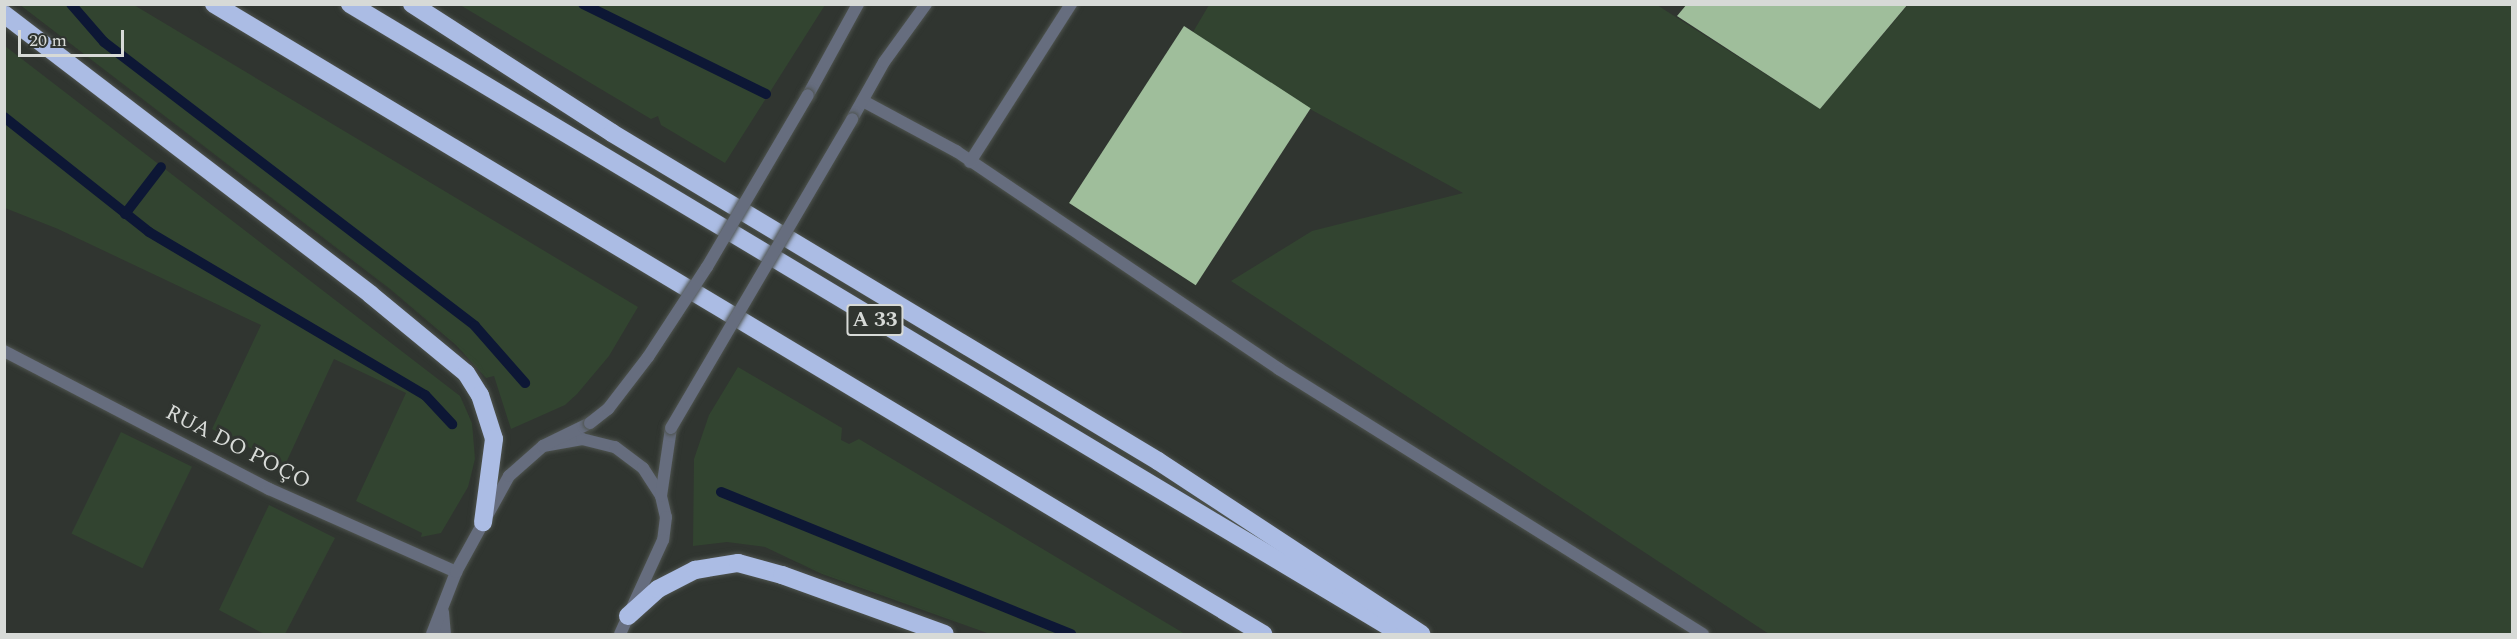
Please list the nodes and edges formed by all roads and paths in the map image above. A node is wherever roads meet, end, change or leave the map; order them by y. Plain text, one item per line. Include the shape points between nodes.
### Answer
1 (214, 4) edge
2 (350, 4) edge
3 (412, 4) edge
4 (858, 4) edge
5 (926, 4) edge
6 (1071, 4) edge
7 (4, 14) edge
8 (862, 101) junction
9 (970, 162) junction
10 (4, 351) edge
11 (543, 446) junction
12 (661, 496) junction
13 (483, 522) junction
14 (456, 572) junction
15 (446, 599) junction
16 (622, 630) edge
17 (432, 634) edge
18 (445, 634) edge
19 (945, 634) edge
20 (1263, 634) edge
21 (1401, 634) edge
22 (1421, 634) edge
23 (1702, 634) edge

1 - 20 highway
2 - 21 highway, A 33
3 - 22 highway via 612,133 1158,461
4 - 11 street, bridge via 707,267 648,357 608,409 590,423
5 - 8 street via 884,62
6 - 9 street
7 - 13 highway via 370,294 466,373 480,395 494,439
8 - 9 street
8 - 12 street, bridge via 671,428
9 - 23 street via 1279,369
10 - 14 street, RUA DO POÇO via 269,489
11 - 12 street via 582,439 615,447 643,468
11 - 13 street via 509,476
12 - 16 street via 666,517 663,540
13 - 14 street
14 - 15 street
15 - 17 street
15 - 18 street
16 - 19 highway via 658,589 695,570 738,563

